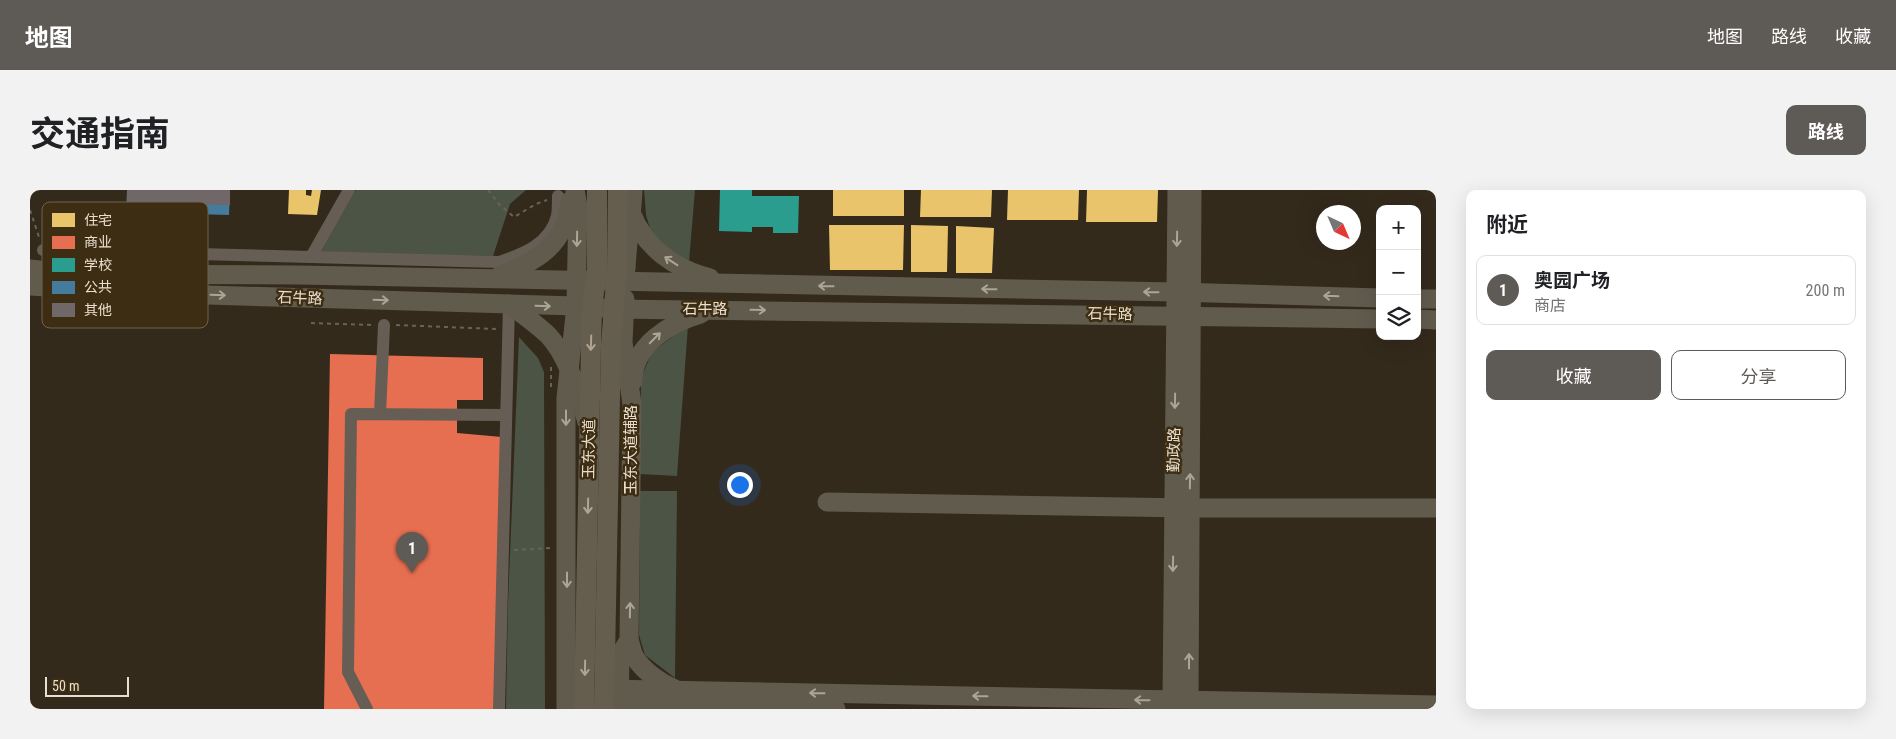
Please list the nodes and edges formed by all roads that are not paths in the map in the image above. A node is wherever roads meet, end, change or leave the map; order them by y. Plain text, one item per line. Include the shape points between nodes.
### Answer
1 (349, 190) edge
2 (597, 190) edge
3 (618, 190) edge
4 (624, 190) edge
5 (633, 190) edge
6 (1177, 190) edge
7 (1192, 190) edge
8 (568, 192) edge
9 (632, 215) junction
10 (208, 254) edge
11 (311, 257) junction
12 (208, 275) edge
13 (490, 279) junction
14 (586, 281) junction
15 (621, 282) junction
16 (733, 284) junction
17 (1184, 292) junction
18 (208, 295) edge
19 (1376, 298) edge
20 (1421, 299) edge
21 (1436, 299) edge
22 (509, 304) junction
23 (584, 307) junction
24 (620, 309) junction
25 (716, 309) junction
26 (1183, 315) junction
27 (1376, 319) edge
28 (1421, 320) edge
29 (1436, 320) edge
30 (384, 325) road end
31 (569, 372) junction
32 (632, 404) junction
33 (380, 414) junction
34 (506, 415) junction
35 (589, 429) junction
36 (609, 429) junction
37 (827, 502) dead end
38 (1182, 508) junction
39 (1436, 508) edge
40 (606, 569) junction
41 (630, 640) junction
42 (678, 690) junction
43 (612, 702) edge
44 (1181, 705) edge
45 (1436, 705) edge
46 (693, 708) edge
47 (367, 709) edge
48 (499, 709) edge
49 (566, 709) edge
50 (584, 709) edge
51 (836, 709) edge

1 - 11 street
2 - 14 main road, 玉东大道 via 597,269
3 - 15 main road, 玉东大道
4 - 9 street
5 - 9 street
6 -> 17 street, 勤政路
7 - 17 street, 勤政路
8 - 11 street via 548,234 522,255 499,262
8 - 13 street via 569,210 556,242 520,267
8 -> 14 street via 578,206
9 - 15 street
16 -> 9 street via 689,271 665,258 642,235
10 - 11 street
12 - 13 street, 石牛路
13 - 14 street, 石牛路
14 - 15 street, 石牛路
14 - 23 main road, 玉东大道
15 - 16 street, 石牛路
15 - 24 main road, 玉东大道
17 -> 16 street, 石牛路
19 -> 17 street, 石牛路
17 - 26 street, 勤政路
18 -> 22 street, 石牛路
20 - 21 street
22 -> 23 street, 石牛路
22 - 31 street via 549,336
22 - 34 street
23 - 24 street, 石牛路
23 - 31 street
23 -> 35 main road, 玉东大道
24 - 25 street, 石牛路
24 - 32 street, 玉东大道辅路
24 - 36 main road, 玉东大道 via 611,345
25 -> 26 street, 石牛路
32 -> 25 street via 633,375 639,356 646,347 670,326
26 - 27 street, 石牛路
26 - 38 street, 勤政路
28 - 29 street
30 - 33 street
31 - 35 street via 579,392
31 -> 49 street via 566,398
32 - 40 street via 628,499
41 -> 32 street, 玉东大道辅路
33 - 34 street
33 - 47 street via 351,414 348,672
34 - 48 street
35 - 36 main road via 592,410 599,405 605,408
35 -> 50 main road, 玉东大道
36 - 40 main road, 玉东大道
37 - 38 street
38 - 39 street
38 - 44 street, 勤政路
40 - 43 main road, 玉东大道
41 - 42 street via 634,656 650,673 662,684
41 - 43 street, 玉东大道辅路 via 620,655
42 - 43 street
44 -> 42 street
43 - 46 street
44 - 45 street
46 - 51 street

